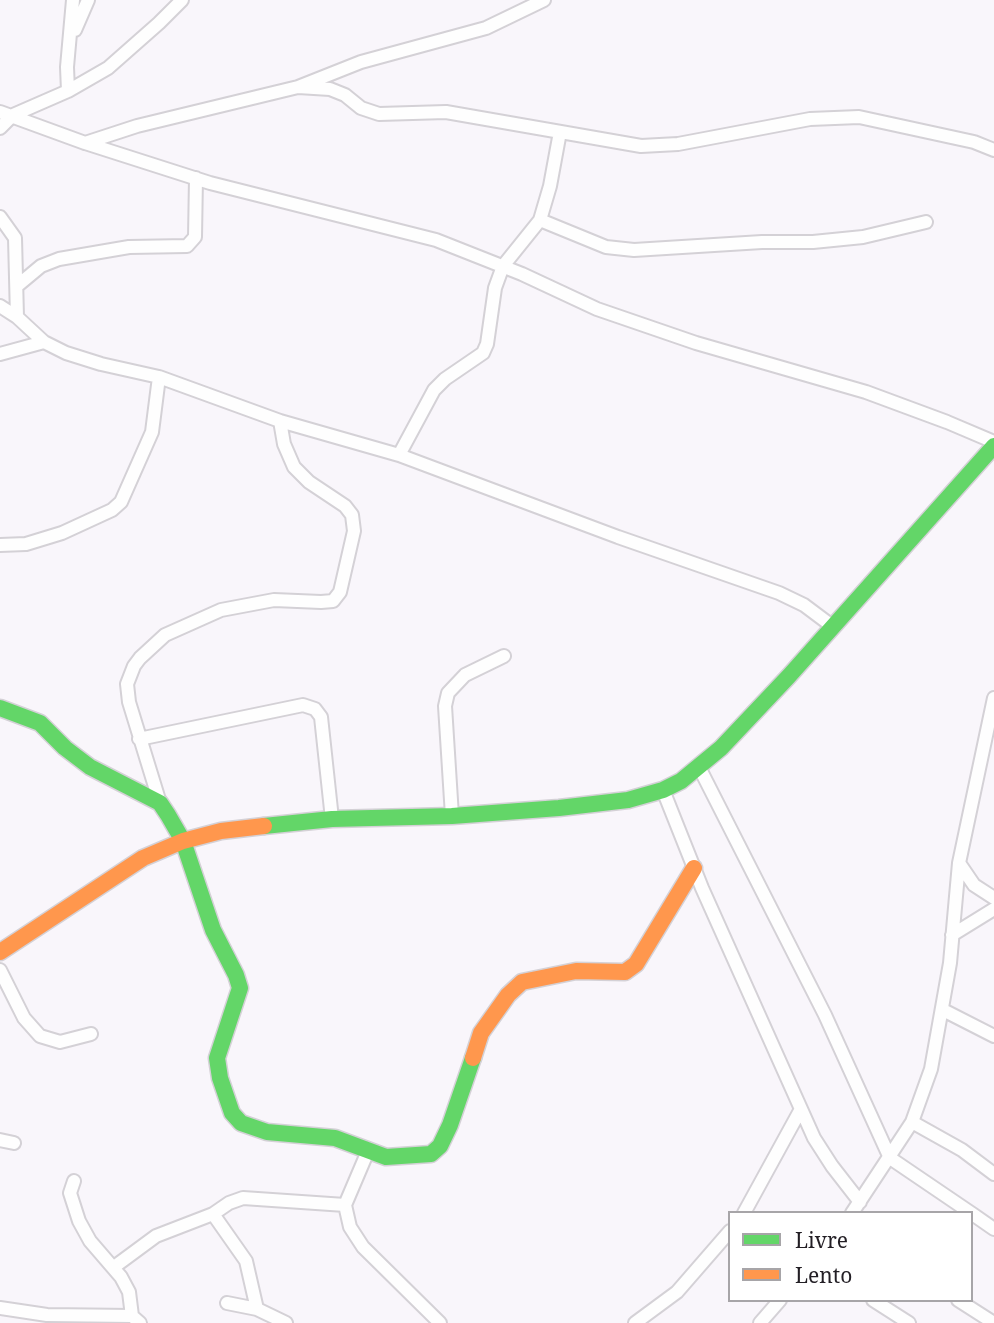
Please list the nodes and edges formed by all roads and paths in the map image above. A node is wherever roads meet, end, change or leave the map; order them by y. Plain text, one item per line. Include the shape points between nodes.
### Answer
1 (73, 0) edge
2 (88, 0) edge
3 (182, 0) edge
4 (544, 0) edge
5 (70, 44) junction
6 (298, 87) junction
7 (68, 91) junction
8 (7, 113) edge
9 (0, 128) edge
10 (560, 132) junction
11 (85, 143) junction
12 (994, 150) edge
13 (196, 178) junction
14 (0, 217) edge
15 (540, 220) junction
16 (926, 222) dead end
17 (503, 266) junction
18 (17, 286) junction
19 (0, 306) edge
20 (18, 317) junction
21 (44, 342) junction
22 (0, 354) edge
23 (159, 377) junction
24 (280, 421) junction
25 (994, 444) edge
26 (399, 455) junction
27 (0, 545) edge
28 (832, 626) junction
29 (504, 656) dead end
30 (994, 698) edge
31 (0, 708) edge
32 (139, 739) junction
33 (699, 767) junction
34 (663, 790) junction
35 (160, 803) junction
36 (452, 816) junction
37 (332, 819) junction
38 (183, 841) junction
39 (959, 863) junction
40 (694, 868) junction
41 (994, 898) edge
42 (994, 909) edge
43 (952, 935) junction
44 (0, 952) edge
45 (0, 970) edge
46 (943, 1010) junction
47 (91, 1034) dead end
48 (994, 1036) edge
49 (801, 1110) junction
50 (912, 1122) junction
51 (0, 1140) edge
52 (14, 1143) dead end
53 (368, 1151) junction
54 (890, 1158) junction
55 (994, 1174) edge
56 (75, 1181) dead end
57 (345, 1205) junction
58 (856, 1207) edge
59 (745, 1211) edge
60 (968, 1211) edge
61 (213, 1214) junction
62 (973, 1214) edge
63 (994, 1229) edge
64 (728, 1233) edge
65 (114, 1267) junction
66 (778, 1302) edge
67 (876, 1302) edge
68 (961, 1302) edge
69 (227, 1303) dead end
70 (0, 1308) edge
71 (257, 1309) junction
72 (136, 1320) edge
73 (762, 1322) edge
74 (286, 1323) edge
75 (440, 1323) edge
76 (635, 1323) edge
77 (909, 1323) edge
78 (994, 1323) edge

1 - 5 street
2 - 5 street
3 - 7 street via 108,68
4 - 6 street via 486,28 361,62
5 - 7 street
6 - 10 street via 330,89 379,114 446,112
6 - 11 street
7 - 8 street
8 - 9 street
8 - 11 street
10 - 12 street via 641,146 678,144 810,119 859,117
10 - 15 street
11 - 13 street
13 - 17 street via 436,240
13 - 18 street via 195,237 187,246 129,247 59,259 41,266
14 - 18 street via 15,238
15 - 16 street via 606,247 634,250 813,242 863,237
15 - 17 street
17 - 25 street via 597,309 696,343 866,391
17 - 26 street via 483,353 434,390
18 - 20 street
19 - 20 street
20 - 21 street
21 - 22 street
21 - 23 street via 101,364
23 - 24 street
23 - 27 street via 152,432 121,502 62,533 26,544
24 - 26 street
24 - 32 street via 294,467 352,515 354,531 340,592 333,601 321,603 274,600 221,610 165,635 140,658 127,684
25 - 28 street
26 - 28 street via 779,593
28 - 33 street
29 - 36 street via 465,675 448,693
30 - 39 street
31 - 35 street via 40,723 90,767
32 - 35 street
32 - 37 street via 303,705 315,709 321,717
33 - 34 street
33 - 54 street via 825,1015
34 - 36 street via 628,800
34 - 40 street
35 - 38 street
36 - 37 street
37 - 38 street via 220,831
38 - 44 street via 143,858
38 - 53 street via 213,930 240,988 217,1058 232,1113 253,1129 335,1139
39 - 41 street via 974,885
39 - 43 street
40 - 49 street
40 - 53 street via 652,940 625,972 576,971 522,982 508,995 481,1033 440,1146 430,1154 408,1157
42 - 43 street
43 - 46 street
45 - 47 street via 23,1018 40,1036 60,1042
46 - 48 street
46 - 50 street via 931,1069
49 - 58 street
49 - 59 street
50 - 54 street
50 - 55 street
51 - 52 street
53 - 57 street
54 - 58 street
54 - 60 street
56 - 65 street via 71,1193 79,1221
57 - 61 street via 243,1198
57 - 75 street via 350,1227 363,1247
61 - 65 street via 156,1236
61 - 71 street via 246,1261
62 - 63 street
64 - 76 street via 677,1292
65 - 72 street via 129,1292
66 - 73 street
67 - 77 street
68 - 78 street
69 - 71 street
70 - 72 street
71 - 74 street

